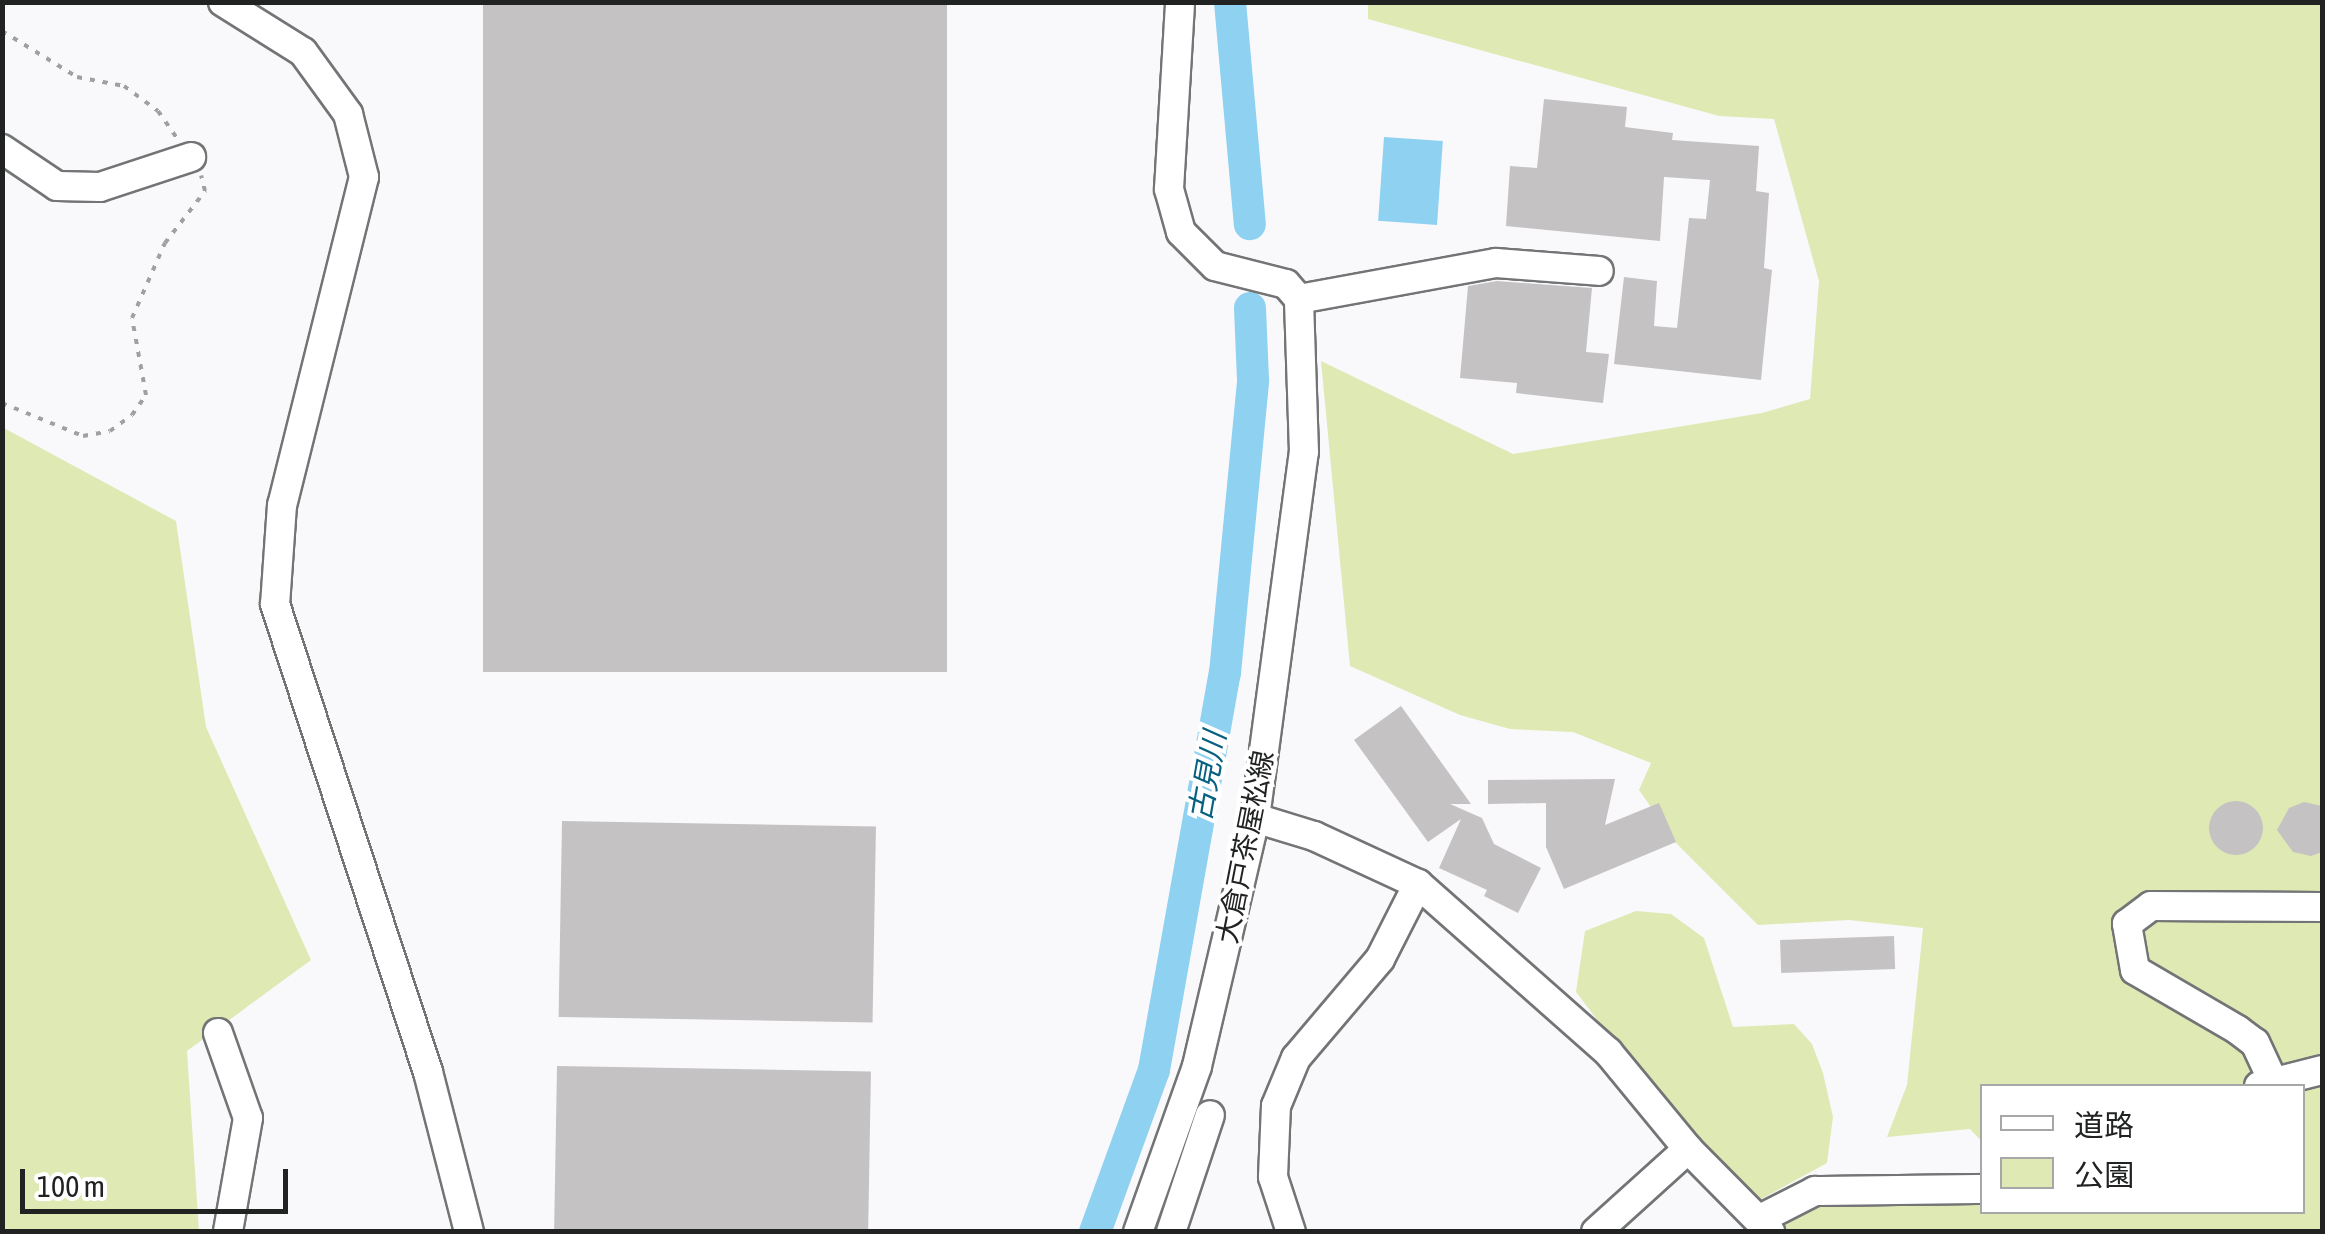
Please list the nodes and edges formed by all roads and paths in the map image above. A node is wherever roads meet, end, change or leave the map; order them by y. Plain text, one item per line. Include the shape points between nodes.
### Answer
1 (223, 2) edge
2 (1180, 2) edge
3 (2, 31) edge
4 (2, 150) edge
5 (190, 157) junction
6 (1599, 272) dead end
7 (1298, 299) junction
8 (2, 403) edge
9 (1254, 818) junction
10 (1418, 884) junction
11 (2322, 907) edge
12 (218, 1033) dead end
13 (2322, 1070) edge
14 (2266, 1083) edge
15 (1210, 1115) dead end
16 (1688, 1148) junction
17 (1980, 1190) edge
18 (1765, 1225) edge
19 (228, 1232) edge
20 (469, 1232) edge
21 (1138, 1232) edge
22 (1171, 1232) edge
23 (1292, 1232) edge
24 (1596, 1232) edge

1 - 20 street via 303,52 348,114 364,178 282,505 275,604 428,1072
2 - 7 street via 1170,189 1181,232 1215,266 1286,284
3 - 5 path via 77,77 124,86 158,111
4 - 5 street via 57,186 100,186
5 - 8 path via 204,192 144,278 132,318 146,395 132,415 110,431 83,436
6 - 7 street via 1496,263
7 - 9 street, 大倉戸茶屋松線 via 1304,452
9 - 10 street via 1314,836
9 - 21 street, 大倉戸茶屋松線 via 1198,1066
10 - 16 street via 1608,1052
10 - 23 street via 1380,960 1296,1058 1276,1106 1273,1177
11 - 14 street via 2151,906 2128,924 2135,970 2255,1044
12 - 19 street via 248,1118
13 - 14 street
15 - 22 street
16 - 18 street
16 - 24 street
17 - 18 street via 1815,1191

